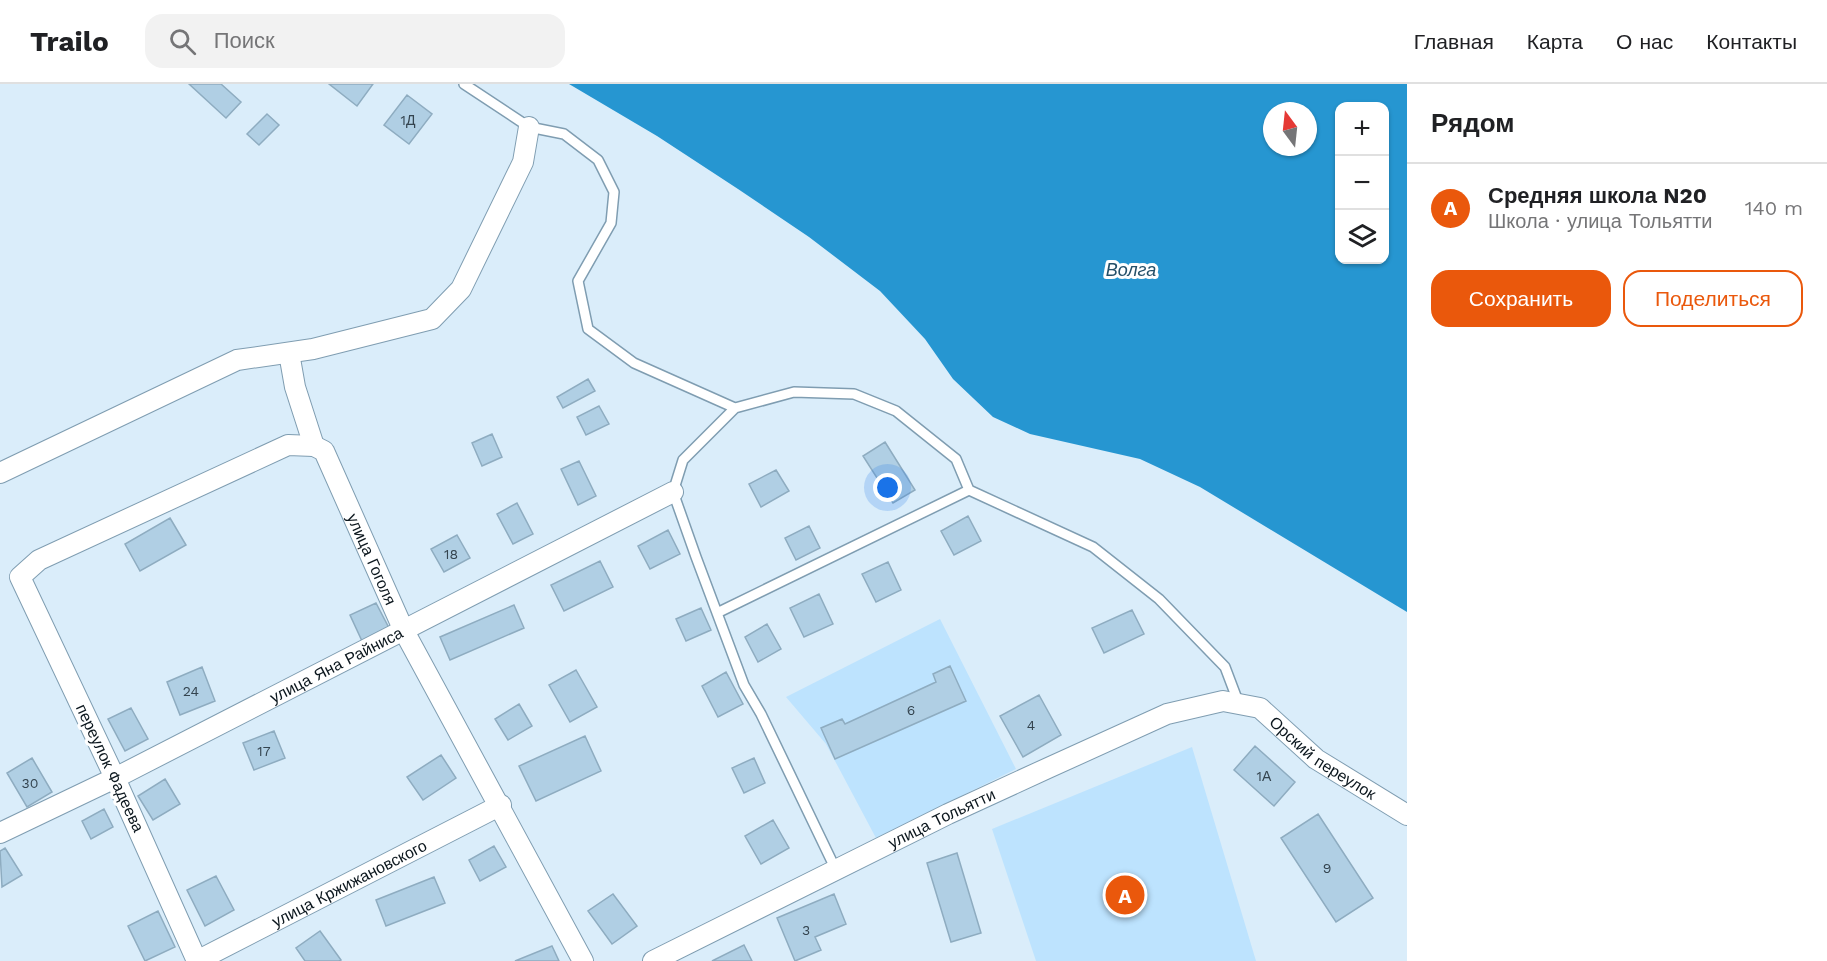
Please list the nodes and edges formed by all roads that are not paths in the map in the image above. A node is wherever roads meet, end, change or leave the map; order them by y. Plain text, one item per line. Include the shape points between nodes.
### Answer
1 (464, 84) edge
2 (529, 127) junction
3 (289, 352) junction
4 (735, 408) junction
5 (314, 446) junction
6 (0, 473) edge
7 (969, 490) junction
8 (673, 492) junction
9 (717, 613) junction
10 (404, 631) junction
11 (1239, 704) junction
12 (115, 778) junction
13 (501, 805) junction
14 (1407, 815) edge
15 (0, 833) edge
16 (837, 872) junction
17 (197, 961) edge
18 (583, 961) edge
19 (653, 961) edge

1 - 2 lane
2 - 3 street via 522,162 461,289 432,319
2 - 4 lane via 564,134 598,160 614,192 611,222 578,280 588,329 634,363
3 - 5 street via 295,387
3 - 6 street via 237,360
4 - 7 lane via 794,392 854,394 896,411 956,459
4 - 8 lane via 683,460
5 - 10 street, улица Гоголя via 324,451
5 - 12 street, переулок Фадеева via 288,445 39,560 20,577
7 - 9 lane
7 - 11 lane via 1093,547 1159,599 1225,667
8 - 9 lane
8 - 10 street, улица Яна Райниса
9 - 16 lane via 744,685
10 - 12 street, улица Яна Райниса
10 - 13 street, улица Гоголя
11 - 14 street, Орский переулок via 1260,708 1316,759
11 - 16 street, улица Тольятти via 1223,701 1167,714 948,814
12 - 15 street, улица Яна Райниса
12 - 17 street, переулок Фадеева
13 - 17 street, улица Кржижановского
13 - 18 street, улица Гоголя
16 - 19 street, улица Тольятти

